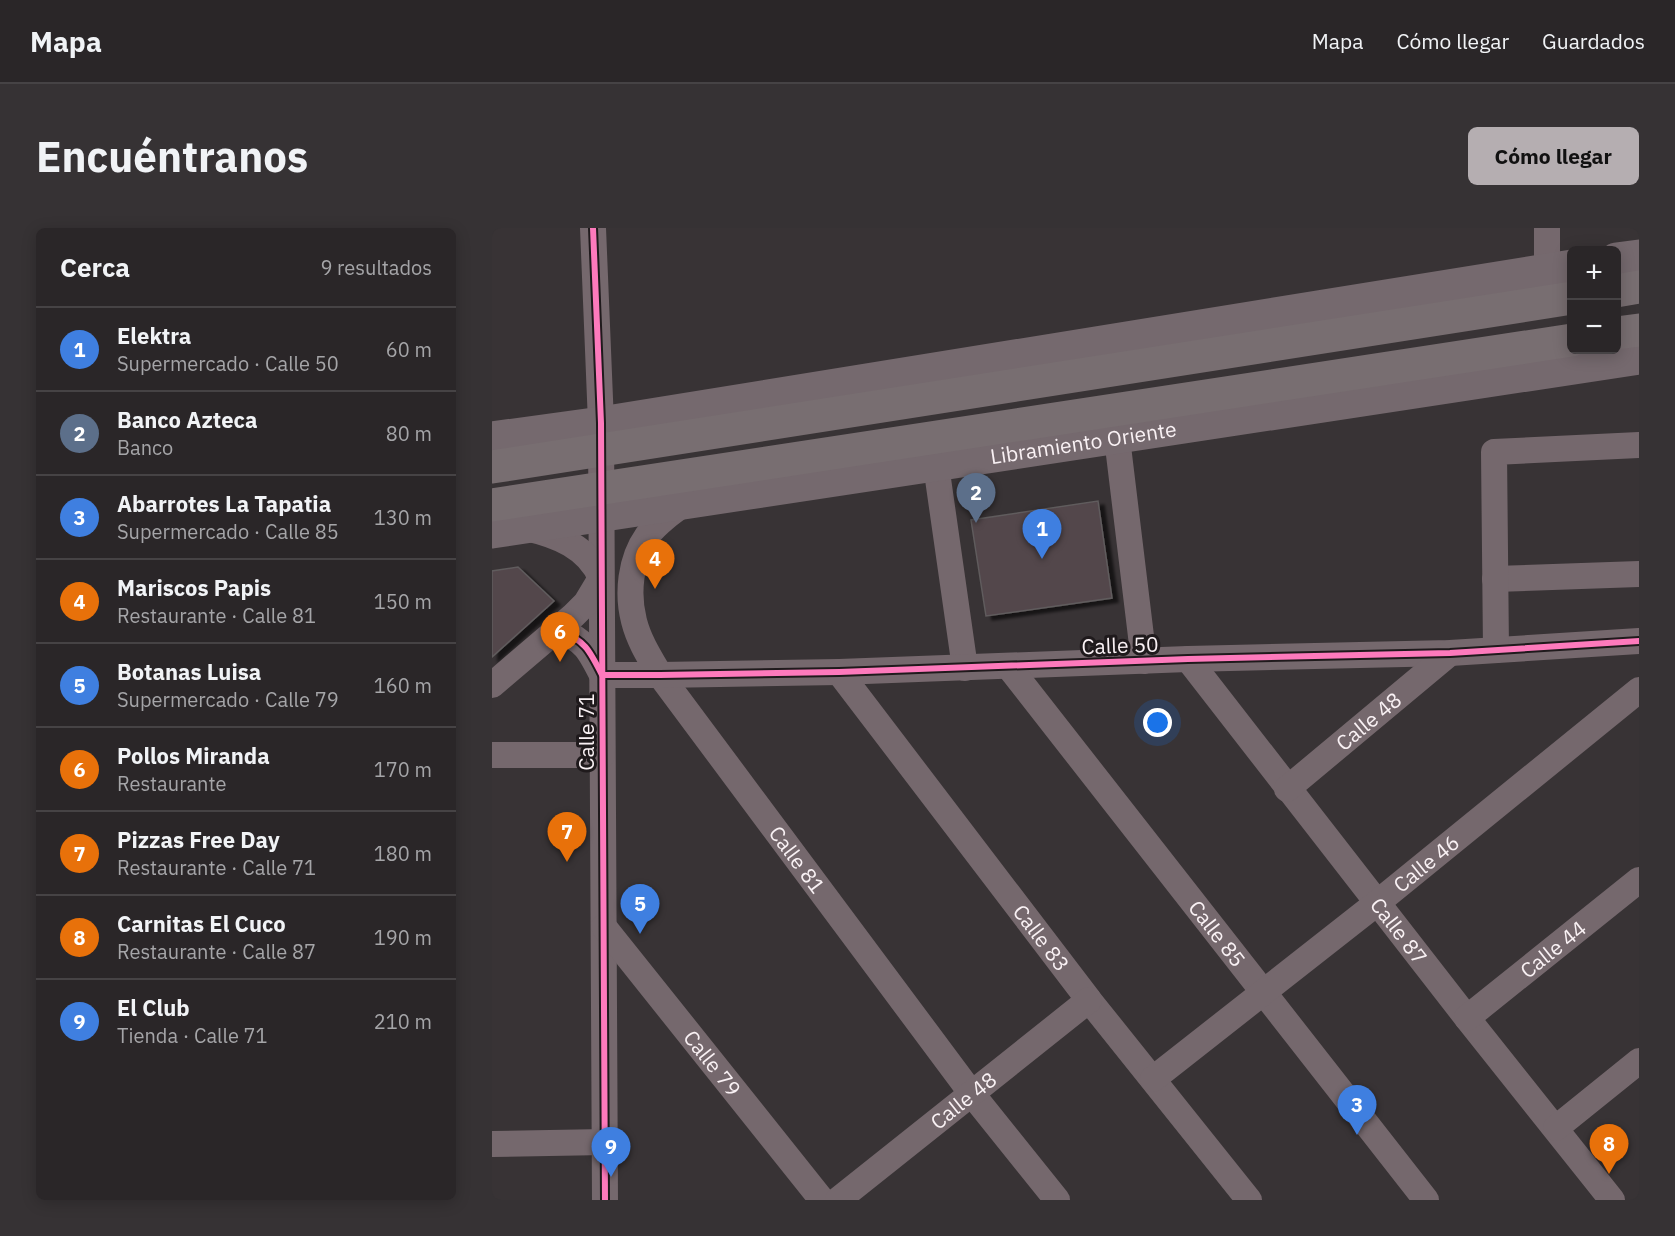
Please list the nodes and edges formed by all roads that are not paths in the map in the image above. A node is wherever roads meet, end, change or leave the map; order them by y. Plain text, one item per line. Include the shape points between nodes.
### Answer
1 (593, 228) edge
2 (1547, 228) edge
3 (1639, 256) edge
4 (1621, 258) edge
5 (1559, 268) edge
6 (1639, 287) edge
7 (1621, 290) edge
8 (1567, 298) edge
9 (1639, 330) edge
10 (1621, 332) edge
11 (1567, 341) edge
12 (1639, 358) edge
13 (666, 412) junction
14 (601, 423) junction
15 (500, 437) edge
16 (1117, 438) junction
17 (1639, 445) edge
18 (936, 465) junction
19 (492, 467) edge
20 (685, 503) junction
21 (492, 505) edge
22 (601, 516) junction
23 (507, 530) edge
24 (1639, 574) edge
25 (602, 578) junction
26 (1496, 579) junction
27 (558, 629) junction
28 (1639, 641) edge
29 (1496, 650) junction
30 (1450, 653) junction
31 (1188, 659) junction
32 (1144, 661) junction
33 (1009, 666) junction
34 (965, 668) junction
35 (839, 672) junction
36 (602, 675) junction
37 (660, 675) junction
38 (492, 685) edge
39 (1639, 690) edge
40 (492, 755) edge
41 (603, 755) junction
42 (1287, 789) junction
43 (1639, 880) edge
44 (1377, 903) junction
45 (604, 927) junction
46 (1263, 992) junction
47 (1089, 1000) junction
48 (1467, 1018) junction
49 (1639, 1061) edge
50 (1153, 1079) junction
51 (972, 1094) junction
52 (1556, 1128) junction
53 (605, 1142) junction
54 (492, 1144) edge
55 (1054, 1199) edge
56 (605, 1200) edge
57 (822, 1200) edge
58 (838, 1200) edge
59 (1249, 1200) edge
60 (1426, 1200) edge
61 (1612, 1200) edge

1 - 14 street, Calle 71
2 - 5 street
3 - 4 main road
5 - 13 main road
6 - 7 highway
8 - 19 highway, bridge
9 - 10 highway
11 - 21 highway, Libramiento Oriente, bridge
12 - 16 main road, Libramiento Oriente
13 - 14 main road
13 - 20 main road via 649,421 640,434 636,464 651,490 663,498
14 - 15 main road
14 - 22 street, Calle 71
15 - 23 main road via 521,437 534,442 545,450 558,475 554,502 546,514 535,523
16 - 18 main road, Libramiento Oriente
16 - 32 street
17 - 26 street via 1494,452
18 - 20 main road, Libramiento Oriente
18 - 34 street
20 - 22 main road, Libramiento Oriente
20 - 37 street, Calle 81 via 647,537 632,575 634,621
22 - 23 main road, Libramiento Oriente
22 - 25 street, Calle 71
23 - 25 street via 557,537 591,561
24 - 26 street
25 - 27 street via 586,603
25 - 36 street, Calle 71
26 - 29 street
27 - 36 street via 585,645
27 - 38 street
28 - 29 street, Calle 50
29 - 30 street, Calle 50
30 - 31 street, Calle 50
30 - 42 street, Calle 48
31 - 32 street, Calle 50
31 - 42 street, Calle 87
32 - 33 street, Calle 50
33 - 34 street, Calle 50
33 - 46 street, Calle 85
34 - 35 street, Calle 50
35 - 37 street, Calle 50
35 - 47 street, Calle 83
36 - 37 street, Calle 50
36 - 41 street, Calle 71
37 - 51 street, Calle 81
39 - 44 street, Calle 46
40 - 41 street
41 - 45 street, Calle 71
42 - 44 street, Calle 87
43 - 48 street, Calle 44
44 - 46 street, Calle 46
44 - 48 street, Calle 87
45 - 53 street, Calle 71
45 - 57 street, Calle 79
46 - 50 street, Calle 46
46 - 60 street, Calle 85
47 - 50 street, Calle 83
47 - 51 street, Calle 48
48 - 52 street, Calle 87
49 - 52 street
50 - 59 street, Calle 83
51 - 55 street, Calle 81
51 - 58 street, Calle 48
52 - 61 street, Calle 87
53 - 54 street
53 - 56 street, Calle 71

